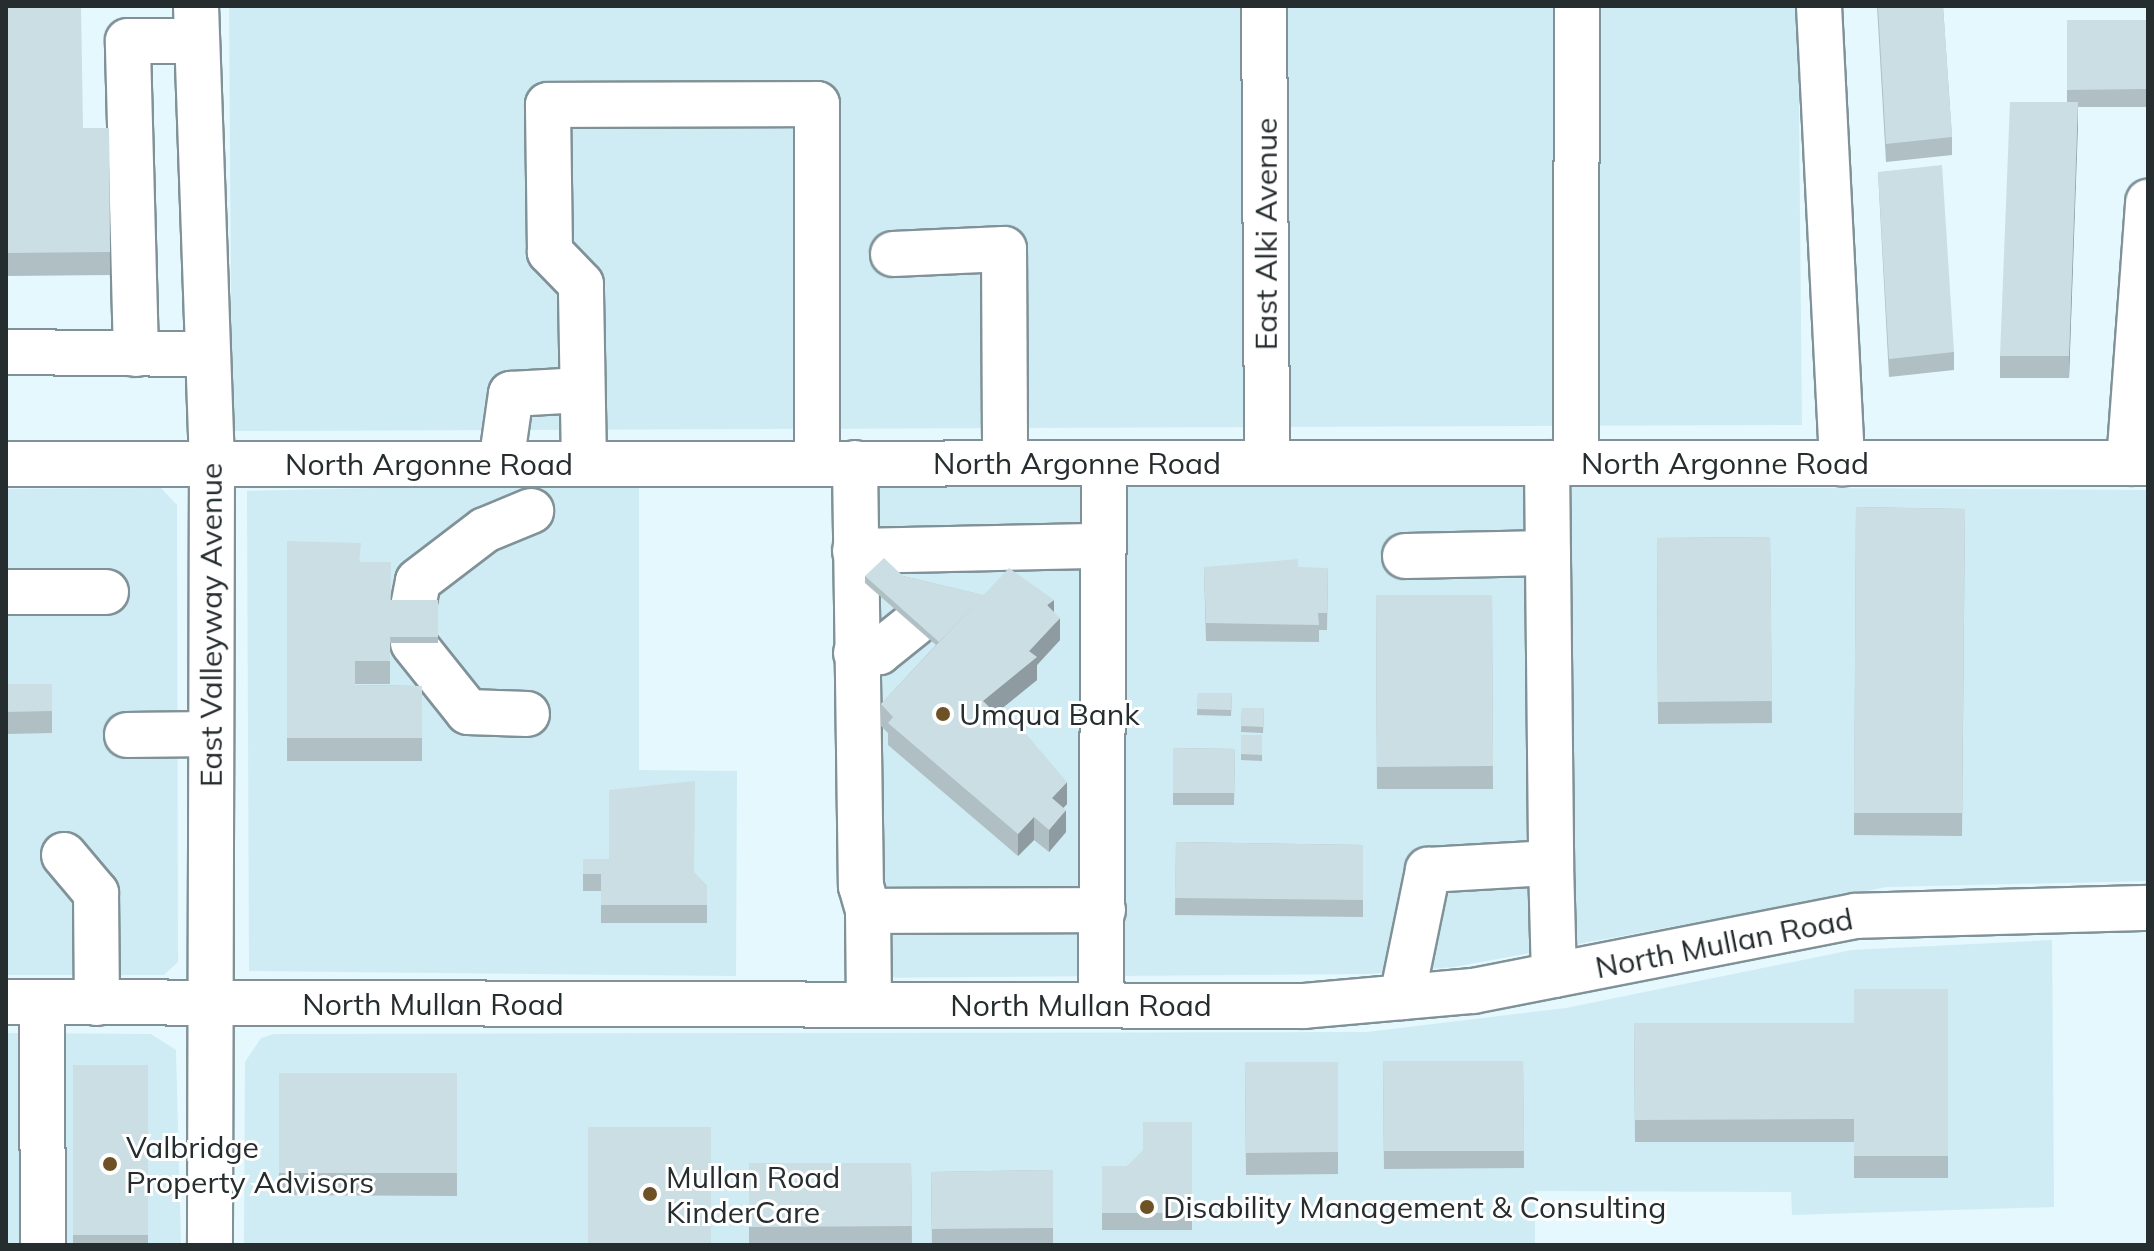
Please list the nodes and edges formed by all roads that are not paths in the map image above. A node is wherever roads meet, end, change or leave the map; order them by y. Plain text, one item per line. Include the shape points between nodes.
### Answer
1 (1264, 6) edge
2 (1577, 6) edge
3 (1819, 6) edge
4 (197, 23) edge
5 (2148, 202) edge
6 (893, 254) dead end
7 (6, 352) edge
8 (136, 354) junction
9 (207, 354) junction
10 (582, 390) junction
11 (836, 463) junction
12 (1005, 463) junction
13 (1267, 463) junction
14 (1561, 463) junction
15 (1842, 463) junction
16 (2139, 463) edge
17 (6, 464) edge
18 (212, 464) junction
19 (501, 464) junction
20 (584, 464) junction
21 (1104, 464) junction
22 (531, 511) dead end
23 (1104, 546) junction
24 (983, 549) junction
25 (855, 551) junction
26 (1548, 553) junction
27 (1405, 556) dead end
28 (943, 591) edge
29 (6, 592) edge
30 (106, 592) dead end
31 (914, 624) edge
32 (856, 653) junction
33 (527, 714) dead end
34 (211, 734) junction
35 (127, 735) dead end
36 (64, 855) dead end
37 (1551, 863) junction
38 (2148, 908) edge
39 (1103, 910) junction
40 (868, 911) junction
41 (1554, 975) junction
42 (1402, 997) junction
43 (24, 1002) edge
44 (97, 1003) junction
45 (210, 1003) junction
46 (869, 1005) junction
47 (1101, 1005) junction
48 (43, 1245) edge
49 (210, 1245) edge

1 - 13 main road, East Alki Avenue
2 - 14 main road
3 - 15 main road
4 - 8 main road via 128,41
4 - 9 main road, East Valleyway Avenue
5 - 16 main road
6 - 12 main road via 1004,249
7 - 8 main road
8 - 9 main road
9 - 18 main road, East Valleyway Avenue
10 - 11 main road via 581,284 550,252 548,105 817,104
10 - 19 main road via 511,394
10 - 20 main road
11 - 12 main road, North Argonne Road
11 - 20 main road, North Argonne Road
11 - 25 main road
12 - 21 main road, North Argonne Road
13 - 14 main road, North Argonne Road
13 - 21 main road, North Argonne Road
14 - 15 main road, North Argonne Road
14 - 26 main road
15 - 16 main road, North Argonne Road
17 - 18 main road, North Argonne Road
18 - 19 main road, North Argonne Road
18 - 34 main road, East Valleyway Avenue
19 - 20 main road, North Argonne Road
21 - 23 main road
22 - 33 main road via 485,530 418,581 413,625 468,712
23 - 24 main road
23 - 39 main road
24 - 25 main road
24 - 28 main road
25 - 32 main road
26 - 27 main road
26 - 37 main road
29 - 30 main road
31 - 32 main road via 879,652
32 - 40 main road
34 - 35 main road
34 - 45 main road, East Valleyway Avenue
36 - 44 main road via 96,893
37 - 41 main road
37 - 42 main road via 1428,870
38 - 41 main road, North Mullan Road via 1855,916
39 - 40 main road
39 - 47 main road
40 - 46 main road
41 - 42 main road, North Mullan Road
42 - 47 main road, North Mullan Road via 1304,1006
43 - 44 main road, North Mullan Road
43 - 48 main road
44 - 45 main road, North Mullan Road
45 - 46 main road, North Mullan Road
45 - 49 main road, East Valleyway Avenue
46 - 47 main road, North Mullan Road

